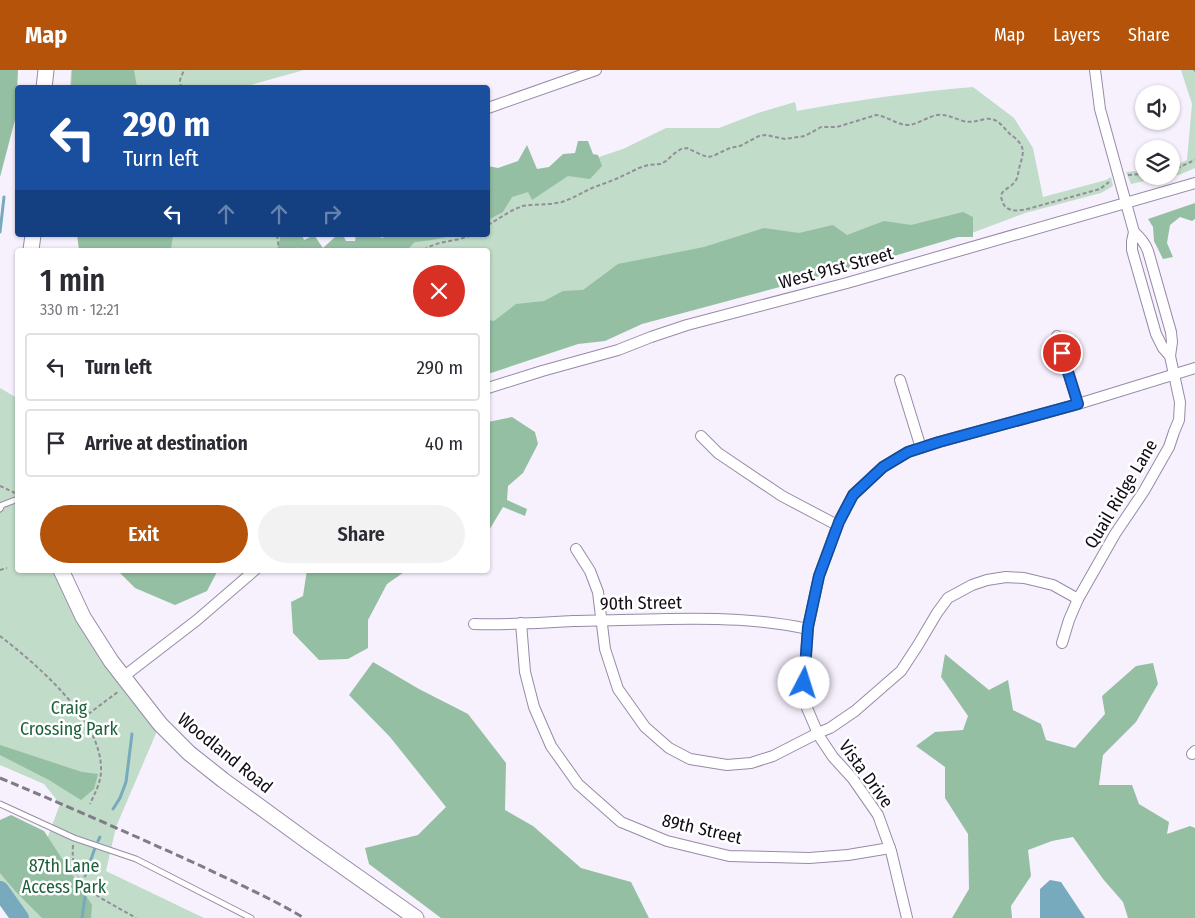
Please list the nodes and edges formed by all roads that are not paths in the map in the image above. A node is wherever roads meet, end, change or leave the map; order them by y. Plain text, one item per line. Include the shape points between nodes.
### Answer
1 (46, 70) edge
2 (596, 70) edge
3 (1095, 70) edge
4 (44, 85) edge
5 (490, 107) edge
6 (1195, 184) edge
7 (1126, 203) junction
8 (1134, 232) junction
9 (1057, 336) dead end
10 (1170, 356) junction
11 (1195, 368) edge
12 (1175, 375) junction
13 (900, 380) dead end
14 (490, 387) edge
15 (1078, 404) junction
16 (701, 436) dead end
17 (921, 448) junction
18 (15, 499) edge
19 (0, 509) edge
20 (838, 525) junction
21 (576, 549) dead end
22 (62, 573) edge
23 (252, 573) edge
24 (1078, 599) junction
25 (602, 620) junction
26 (474, 624) dead end
27 (521, 624) junction
28 (808, 629) junction
29 (1062, 643) dead end
30 (122, 683) junction
31 (818, 735) junction
32 (0, 804) edge
33 (890, 848) junction
34 (251, 918) edge
35 (416, 918) edge
36 (907, 918) edge

1 - 4 main road
2 - 5 street
3 - 7 street, Quail Ridge Lane via 1100,109
6 - 7 street, West 91st Street
7 - 8 street, Quail Ridge Lane
7 - 14 street, West 91st Street via 687,325 618,350
8 - 10 street, Quail Ridge Lane via 1132,250 1156,334
8 - 10 street, Quail Ridge Lane via 1145,242 1148,251 1171,332
9 - 15 street
10 - 12 street, Quail Ridge Lane
11 - 12 street, Vista Drive
12 - 15 street, Vista Drive
12 - 24 street, Quail Ridge Lane via 1180,402 1179,420 1169,447
13 - 17 street
15 - 17 street, Vista Drive
16 - 20 street via 718,453 782,496
17 - 20 street, Vista Drive via 883,467 853,495
18 - 19 lane
20 - 28 street, Vista Drive via 819,576
21 - 25 street via 598,592
22 - 30 main road, Woodland Road via 83,617
23 - 30 street
24 - 29 street, Quail Ridge Lane
24 - 31 street via 1053,585 1006,576 972,585 948,598 901,671 856,711
25 - 27 street, 90th Street
25 - 28 street, 90th Street via 744,620
25 - 31 street via 605,649 618,689 645,727 669,748 690,759 727,765 751,764
26 - 27 street, 90th Street
27 - 33 street, 89th Street via 525,672 534,707 551,746 578,784 621,822 667,841 729,856 809,858
28 - 31 street, Vista Drive via 804,683 807,708
30 - 35 main road, Woodland Road via 189,753
31 - 33 street, Vista Drive via 878,815
32 - 34 lane via 74,838 136,859
33 - 36 street, Vista Drive

